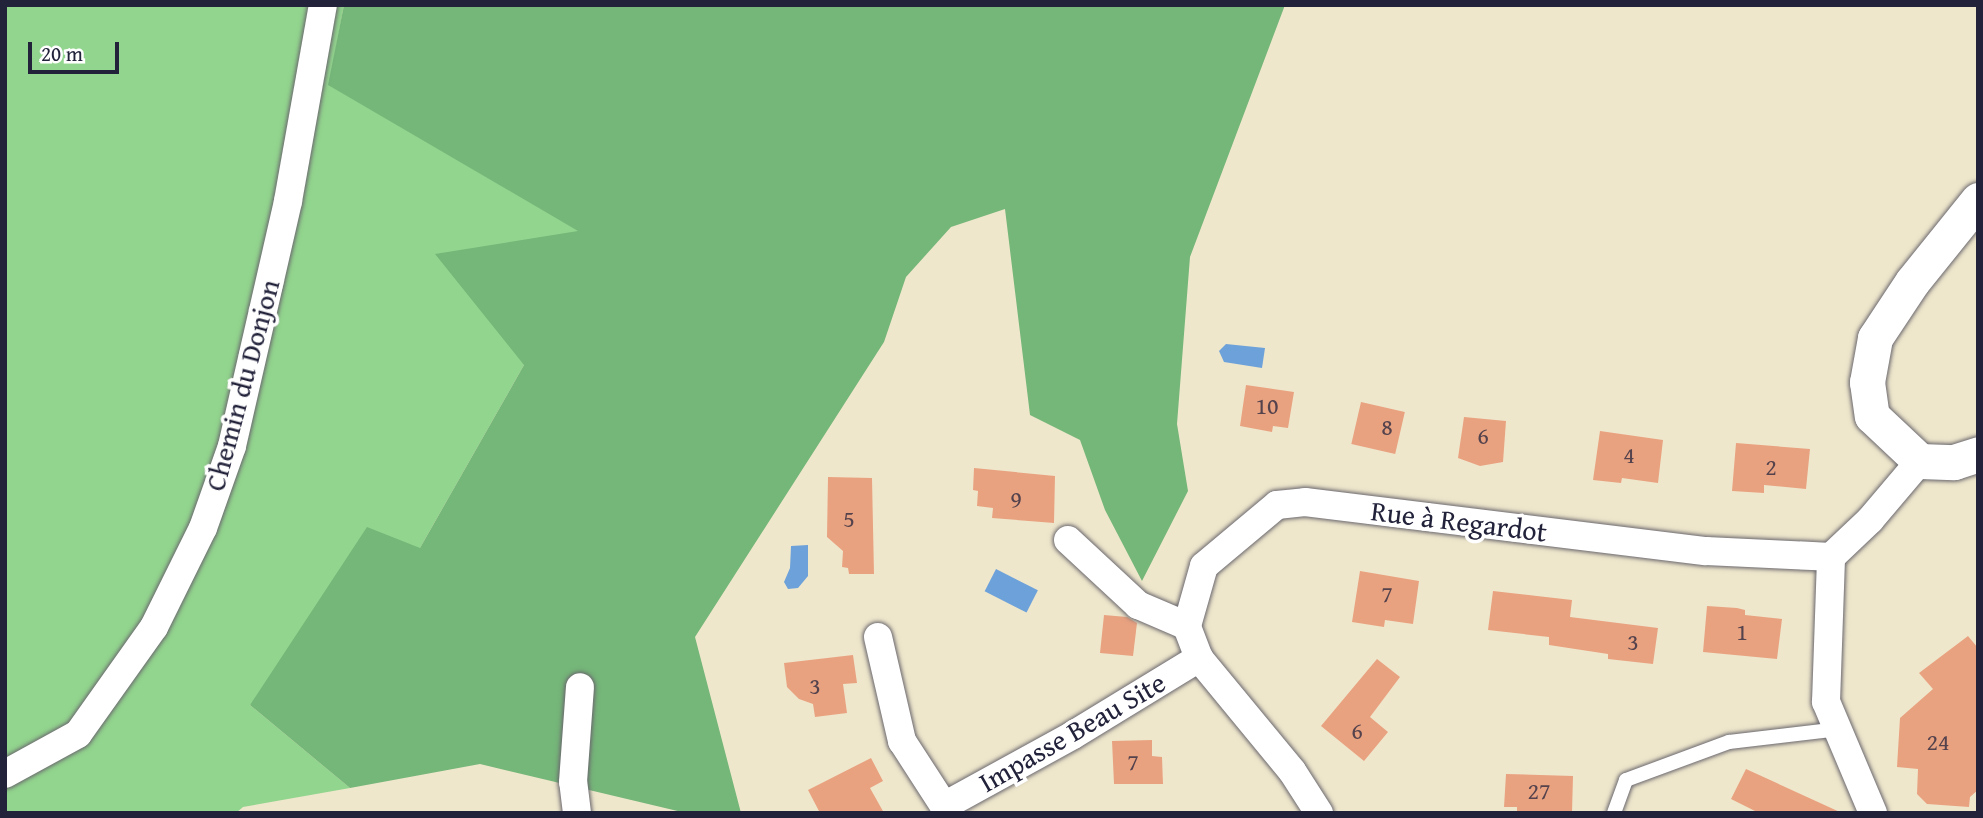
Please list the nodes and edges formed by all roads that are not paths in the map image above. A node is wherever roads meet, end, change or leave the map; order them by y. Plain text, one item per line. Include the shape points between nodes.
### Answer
1 (323, 5) edge
2 (1978, 200) edge
3 (1978, 454) edge
4 (1920, 461) junction
5 (1068, 540) dead end
6 (1831, 557) junction
7 (1187, 626) junction
8 (878, 637) dead end
9 (1199, 658) junction
10 (580, 687) dead end
11 (1839, 729) junction
12 (5, 774) edge
13 (946, 809) edge
14 (577, 813) edge
15 (1319, 813) edge
16 (1614, 813) edge
17 (1873, 813) edge

1 - 12 street, Chemin du Donjon via 288,201 235,432 203,528 154,627 78,734
2 - 4 street via 1912,282 1875,338 1867,382 1872,416
3 - 4 street via 1954,462
4 - 6 street
5 - 7 street via 1138,605
6 - 7 street, Rue à Regardot via 1706,551 1296,503 1277,505 1204,566
6 - 11 street via 1826,702
7 - 9 street
8 - 13 street, Impasse Beau Site via 902,741
9 - 13 street, Impasse Beau Site
9 - 15 street via 1292,771
10 - 14 street via 573,782
11 - 16 lane via 1729,742 1652,770 1626,780
11 - 17 street

